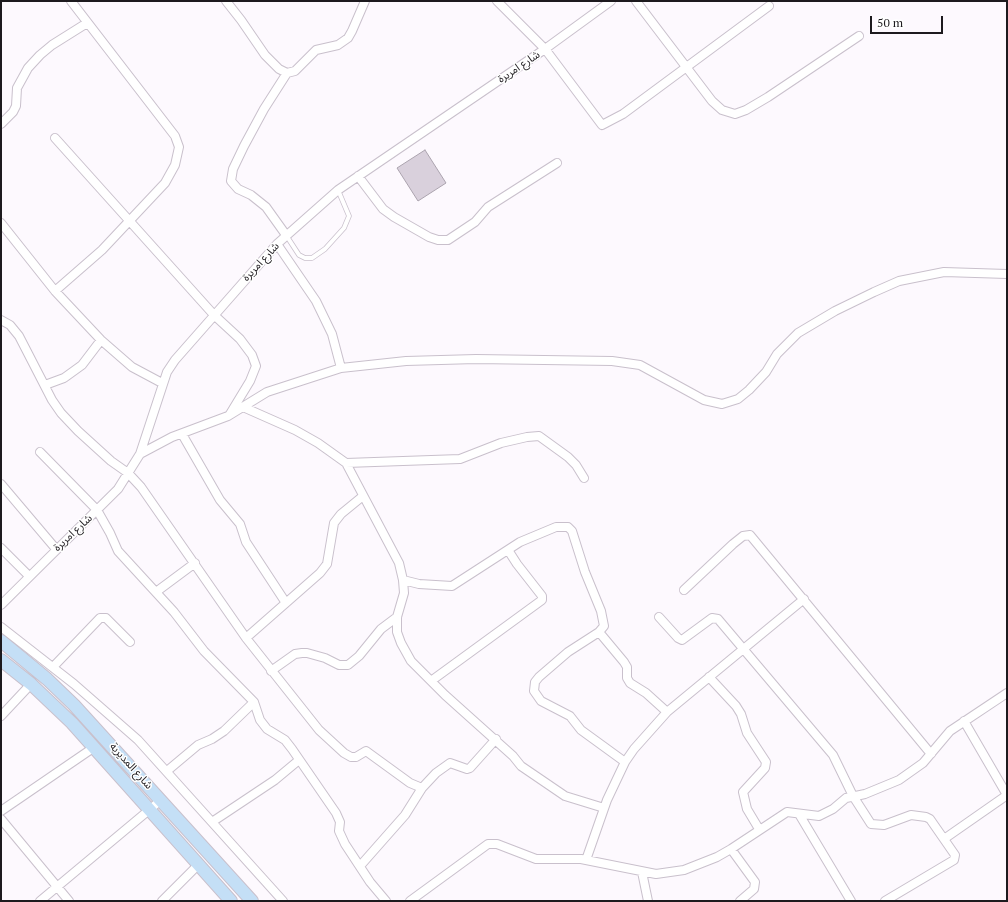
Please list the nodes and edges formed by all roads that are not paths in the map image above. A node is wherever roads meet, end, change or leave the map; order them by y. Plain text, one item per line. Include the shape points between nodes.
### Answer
1 (71, 1) edge
2 (226, 1) edge
3 (365, 1) edge
4 (496, 1) edge
5 (611, 1) edge
6 (636, 1) edge
7 (769, 6) dead end
8 (87, 23) junction
9 (858, 36) dead end
10 (545, 49) junction
11 (686, 68) junction
12 (287, 73) junction
13 (1, 124) edge
14 (55, 138) dead end
15 (557, 164) dead end
16 (358, 176) junction
17 (338, 190) junction
18 (129, 222) junction
19 (1, 223) edge
20 (286, 235) junction
21 (278, 244) junction
22 (1007, 274) edge
23 (55, 291) junction
24 (214, 315) junction
25 (1, 320) edge
26 (101, 340) junction
27 (341, 368) junction
28 (162, 383) junction
29 (45, 385) junction
30 (243, 407) junction
31 (228, 416) junction
32 (182, 434) junction
33 (40, 452) dead end
34 (140, 454) junction
35 (346, 463) junction
36 (128, 473) junction
37 (584, 478) dead end
38 (1, 484) edge
39 (363, 496) junction
40 (97, 510) junction
41 (1, 548) edge
42 (56, 548) junction
43 (508, 550) junction
44 (195, 563) junction
45 (29, 576) junction
46 (403, 580) junction
47 (684, 590) dead end
48 (156, 592) junction
49 (804, 599) junction
50 (286, 603) junction
51 (1, 605) edge
52 (397, 617) junction
53 (659, 617) dead end
54 (1, 627) edge
55 (599, 632) junction
56 (246, 638) junction
57 (1, 641) edge
58 (130, 642) dead end
59 (743, 650) junction
60 (1, 660) edge
61 (53, 666) junction
62 (271, 671) junction
63 (709, 676) junction
64 (431, 681) junction
65 (31, 684) junction
66 (1007, 693) edge
67 (254, 702) junction
68 (667, 712) junction
69 (1, 716) edge
70 (964, 721) junction
71 (496, 739) junction
72 (93, 748) junction
73 (931, 754) junction
74 (299, 760) junction
75 (625, 762) junction
76 (167, 771) junction
77 (422, 788) junction
78 (1007, 795) edge
79 (854, 796) junction
80 (161, 800) junction
81 (604, 808) junction
82 (150, 810) junction
83 (1, 811) edge
84 (799, 814) junction
85 (1, 818) edge
86 (212, 822) junction
87 (759, 829) junction
88 (944, 839) junction
89 (732, 849) junction
90 (586, 860) junction
91 (198, 865) junction
92 (360, 866) junction
93 (642, 872) junction
94 (57, 888) junction
95 (40, 901) edge
96 (69, 901) edge
97 (162, 901) edge
98 (231, 901) edge
99 (252, 901) edge
100 (283, 901) edge
101 (386, 901) edge
102 (410, 901) edge
103 (648, 901) edge
104 (740, 901) edge
105 (851, 901) edge
106 (885, 901) edge

1 - 8 street
2 - 12 street via 265,55
3 - 12 street via 348,38 338,45 316,50 295,71
4 - 10 street
5 - 10 street, شارع امريرة
6 - 11 street
7 - 11 street
8 - 13 street via 52,45 28,68 17,88 16,106
8 - 18 street via 175,136 179,147 165,183
9 - 11 street via 768,97 735,114 722,110 712,101
10 - 11 street via 602,126 623,114
10 - 16 street, شارع امريرة
12 - 20 street via 244,146 233,169 231,181 238,189 251,195 266,208
14 - 18 street
15 - 16 street via 488,207 475,222 448,240 429,237 394,217 383,209
16 - 17 street, شارع امريرة
17 - 20 street, شارع امريرة
17 - 20 lane via 349,216 344,228 325,249 312,258 305,258 299,255
18 - 23 street via 102,250
18 - 24 street
19 - 23 street
20 - 21 street, شارع امريرة
21 - 24 street, شارع امريرة
21 - 27 street via 316,301 332,334
22 - 27 street via 944,272 899,281 874,292 798,333 777,354 766,372 749,390 738,400 722,404 704,400 640,365 612,361 421,360
23 - 26 street
24 - 28 street, شارع امريرة via 175,360
24 - 31 street via 240,339 252,355 256,366 250,381
25 - 29 street via 10,325 19,336
26 - 28 street via 132,367
26 - 29 street via 82,365 64,378
27 - 30 street via 267,392
28 - 34 street, شارع امريرة
29 - 36 street via 58,409 78,431
30 - 31 street
30 - 35 street via 295,430
31 - 32 street
32 - 34 street via 160,442
32 - 50 street via 220,500 240,524 246,542
33 - 40 street
34 - 36 street, شارع امريرة
35 - 37 street via 460,459 501,443 540,436 568,457
35 - 39 street
36 - 40 street, شارع امريرة via 118,489
36 - 44 street via 141,487
38 - 42 street
39 - 46 street via 395,555
39 - 50 street via 334,523 327,564
40 - 42 street, شارع امريرة
40 - 48 street via 118,551
41 - 45 street
42 - 45 street, شارع امريرة
43 - 46 street via 452,586 419,584
43 - 55 street via 556,527 568,527 572,531 601,611 604,626
43 - 64 street via 542,596 542,600
44 - 48 street
44 - 56 street
45 - 51 street, شارع امريرة
46 - 52 street via 404,593
47 - 49 street via 733,544 747,535 752,537
48 - 67 street via 204,651
49 - 59 street
49 - 73 street
50 - 56 street
52 - 62 street via 380,629 359,656 348,665 339,666 325,658 302,653 295,654
52 - 64 street via 400,643 411,661
53 - 59 street via 682,640 716,618
54 - 61 street
55 - 68 street via 624,662 630,683 644,691
55 - 75 street via 568,652 544,673 535,682 534,691 541,701 570,716 582,730
56 - 62 street
57 - 80 main road, شارع المديرية via 47,678 74,704
58 - 61 street via 106,618 100,618
59 - 63 street
59 - 79 street via 832,755
60 - 65 main road, شارع المديرية
61 - 76 street via 138,740
62 - 77 street via 319,730 344,754 356,757 366,751 410,783
63 - 68 street
63 - 87 street via 736,706 747,733 766,762 765,768 743,792 747,809
64 - 71 street
65 - 69 street
65 - 72 main road, شارع المديرية via 72,723
66 - 70 street
67 - 74 street via 260,720 267,729 285,740
67 - 76 street via 224,731 198,745
68 - 75 street
70 - 73 street via 950,732
70 - 78 street
71 - 77 street via 470,768 450,763
71 - 81 street via 521,766 565,796
72 - 82 main road, شارع المديرية
72 - 83 street
73 - 79 street via 899,780
74 - 86 street via 269,784
74 - 92 street via 336,813 340,822 339,831
75 - 81 street
76 - 86 street
77 - 92 street via 405,815
78 - 88 street
79 - 84 street via 846,798 819,816
79 - 88 street via 873,824 884,824 908,815 926,817
80 - 82 street
80 - 99 main road, شارع المديرية
81 - 90 street
82 - 91 main road, شارع المديرية
82 - 94 street
84 - 87 street via 787,812
84 - 105 street
85 - 94 street
86 - 100 street
87 - 89 street
88 - 106 street via 955,855 954,860
89 - 93 street via 684,870 656,874
89 - 104 street via 755,882 754,889
90 - 93 street
90 - 102 street via 536,859 497,844 488,844
91 - 97 street
91 - 98 main road, شارع المديرية
92 - 101 street
93 - 103 street
94 - 95 street
94 - 96 street

